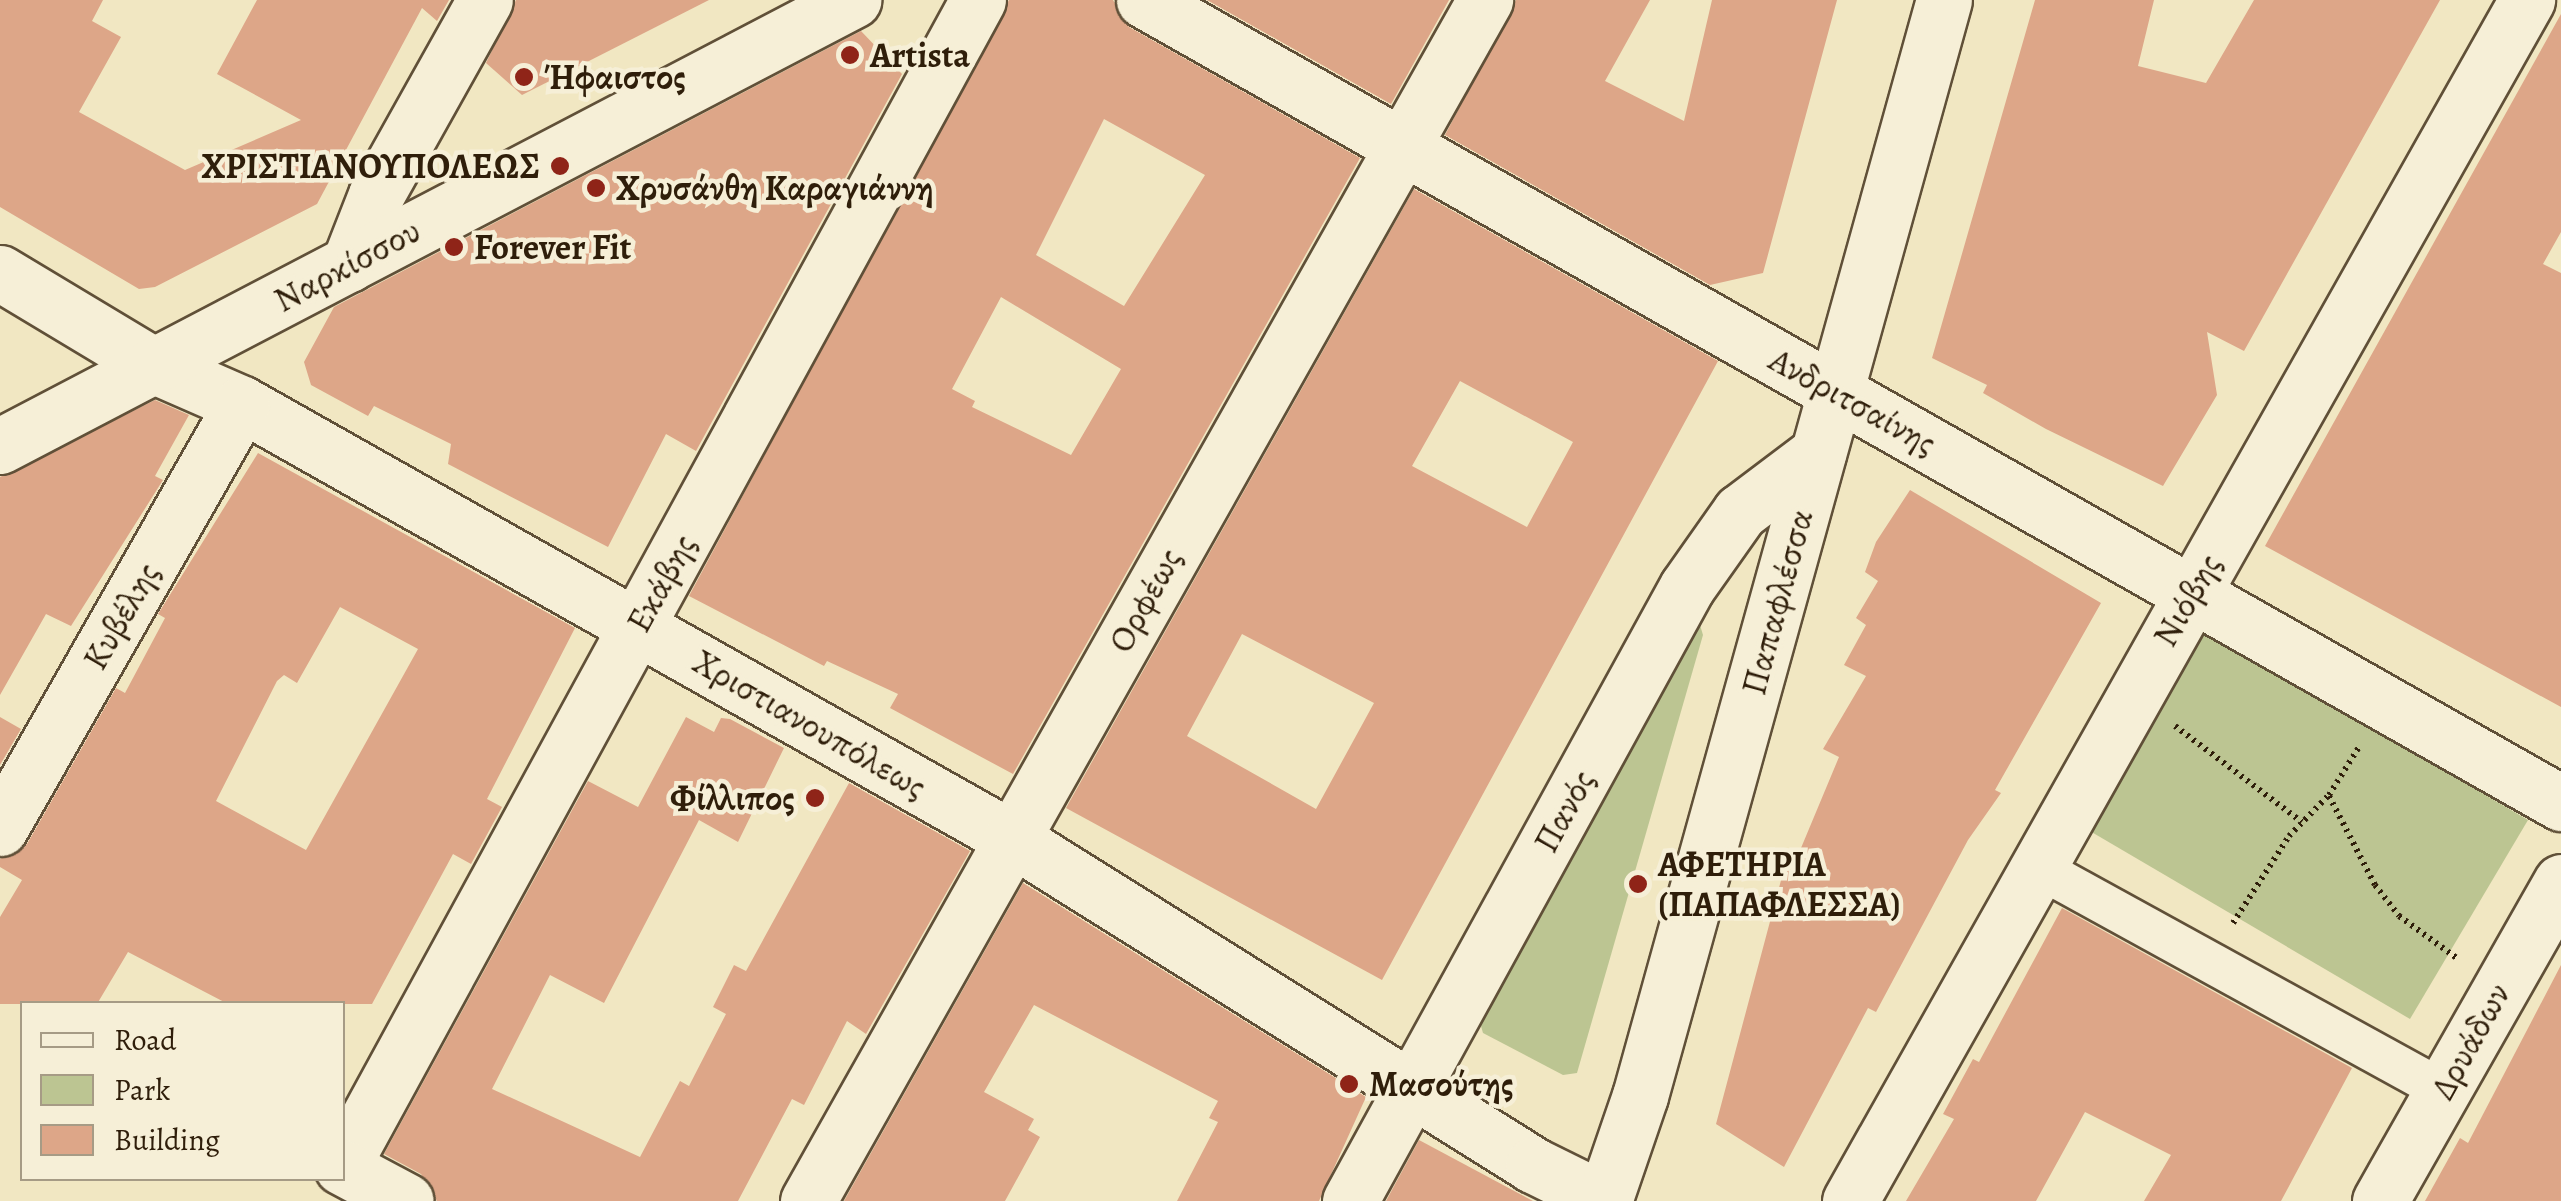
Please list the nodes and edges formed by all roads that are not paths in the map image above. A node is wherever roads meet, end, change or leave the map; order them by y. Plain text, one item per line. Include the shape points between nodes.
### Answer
1 (485, 0) edge
2 (854, 0) edge
3 (978, 0) edge
4 (1144, 0) edge
5 (1485, 0) edge
6 (1944, 0) edge
7 (2527, 0) edge
8 (1400, 146) junction
9 (350, 264) junction
10 (0, 274) edge
11 (154, 366) junction
12 (1838, 392) junction
13 (242, 404) junction
14 (0, 446) edge
15 (1818, 453) junction
16 (2192, 594) junction
17 (637, 626) junction
18 (2561, 803) edge
19 (0, 828) edge
20 (1011, 838) junction
21 (2035, 866) junction
22 (2561, 882) edge
23 (1413, 1088) junction
24 (2442, 1090) junction
25 (345, 1161) edge
26 (345, 1169) edge
27 (406, 1201) edge
28 (808, 1201) edge
29 (1350, 1201) edge
30 (1605, 1201) edge
31 (1850, 1201) edge
32 (2380, 1201) edge

1 - 9 street via 376,195
2 - 9 street, Ναρκίσσου
3 - 17 street, Εκάβης
4 - 8 street, Ανδριτσαίνης
5 - 8 street, Ορφέως
6 - 12 street, Παπαφλέσσα
7 - 16 street, Νιόβης
8 - 12 street, Ανδριτσαίνης
8 - 20 street, Ορφέως
9 - 11 street, Ναρκίσσου
10 - 11 street, Χριστιανουπόλεως
11 - 13 street, Χριστιανουπόλεως
11 - 14 street, Ναρκίσσου
12 - 15 street, Παπαφλέσσα
12 - 16 street, Ανδριτσαίνης
13 - 17 street, Χριστιανουπόλεως
13 - 19 street, Κυβέλης
15 - 23 street, Πανός via 1740,512 1687,587
15 - 30 street, Παπαφλέσσα
16 - 18 street, Ανδριτσαίνης
16 - 21 street, Νιόβης
17 - 20 street, Χριστιανουπόλεως
17 - 25 street, Εκάβης
20 - 23 street, Χριστιανουπόλεως
20 - 28 street, Ορφέως
21 - 24 street
21 - 31 street, Νιόβης
22 - 24 street, Δρυάδων
23 - 29 street, Πανός
23 - 30 street, Χριστιανουπόλεως
24 - 32 street, Δρυάδων
26 - 27 street

